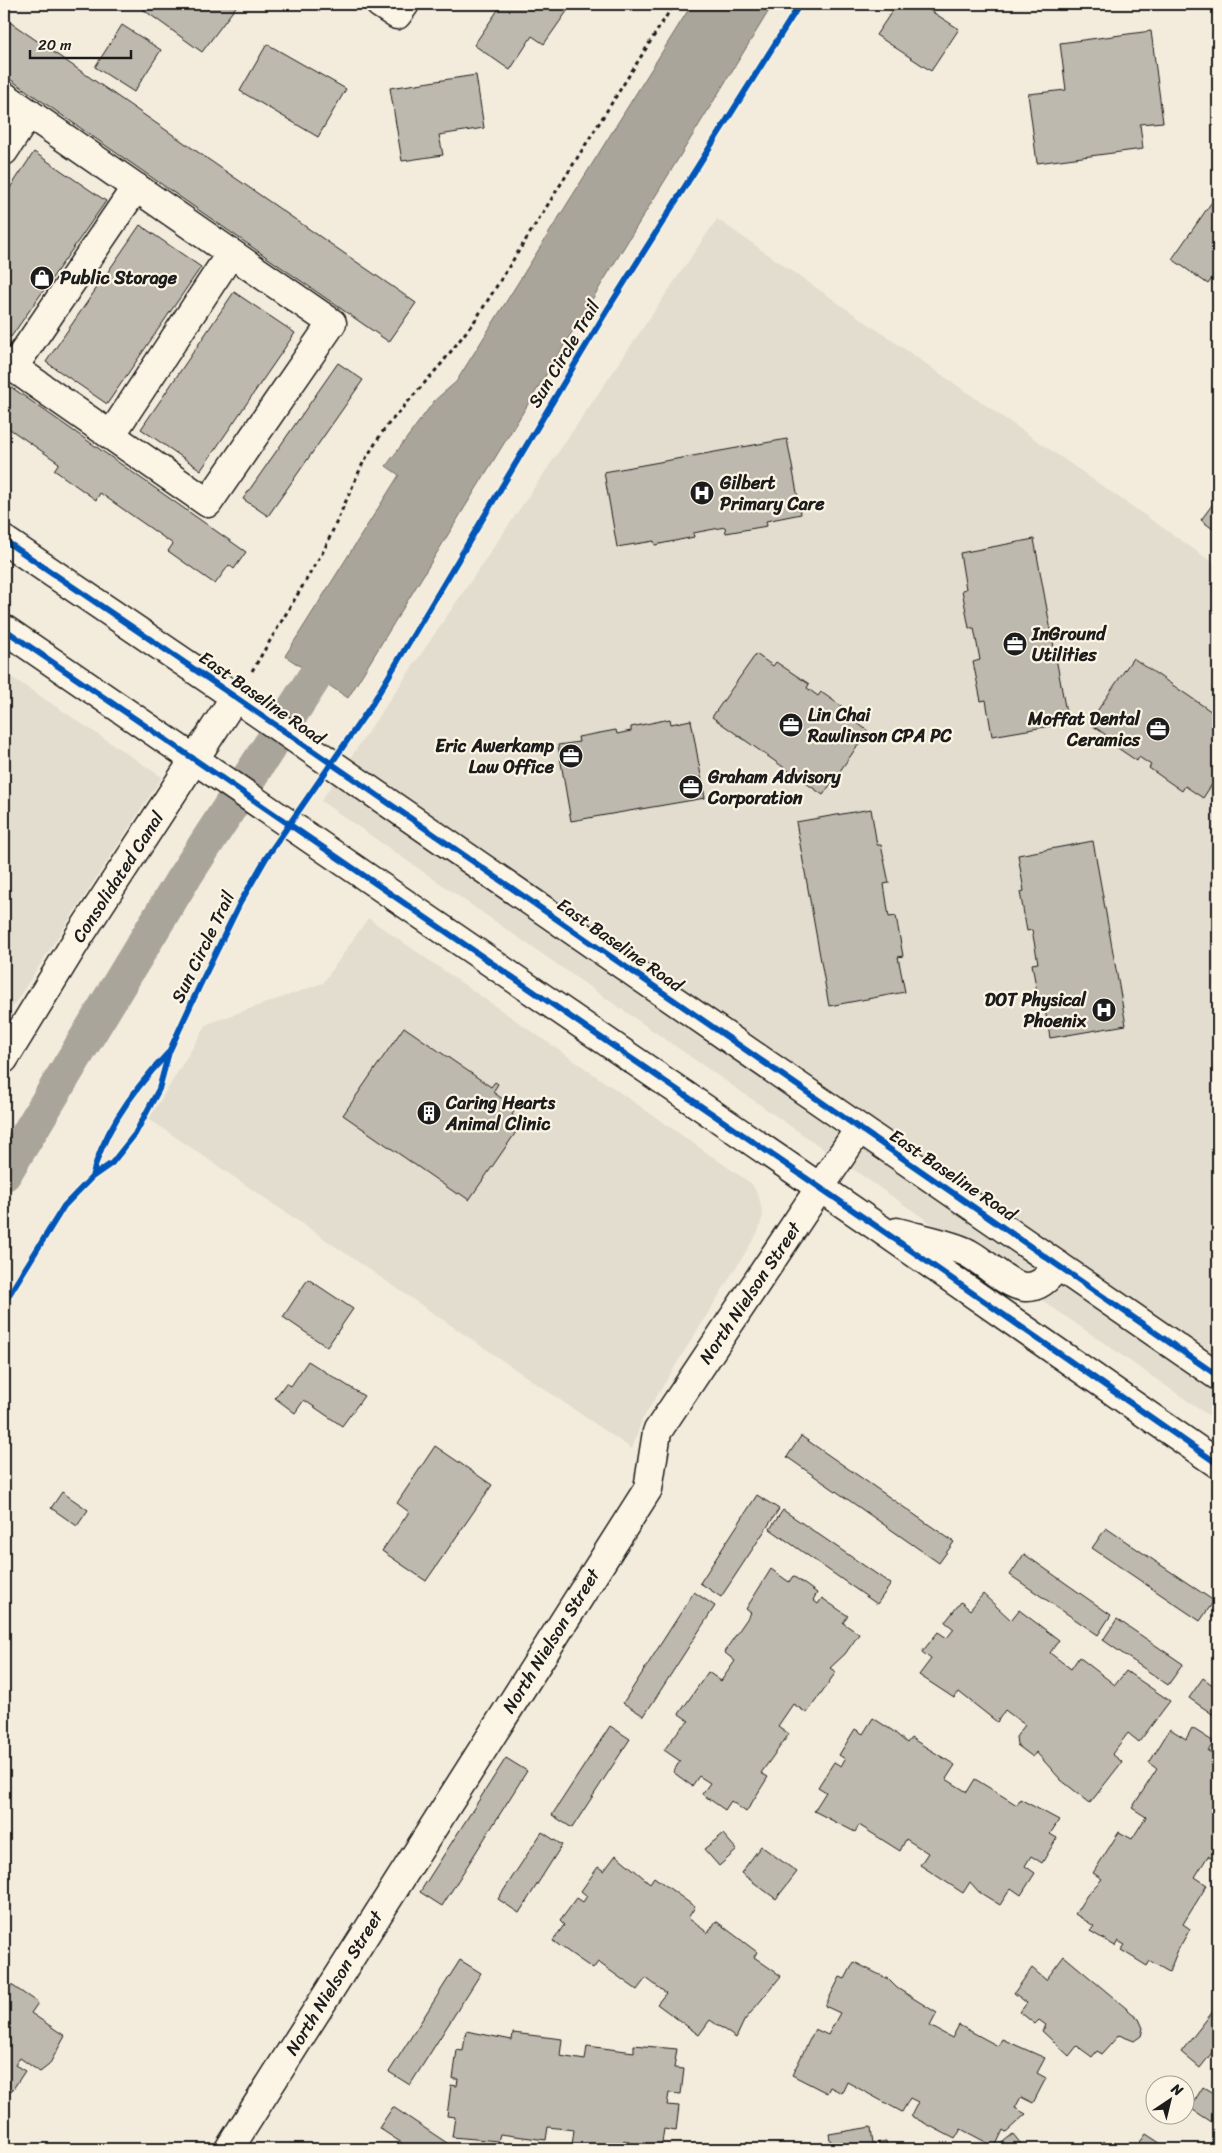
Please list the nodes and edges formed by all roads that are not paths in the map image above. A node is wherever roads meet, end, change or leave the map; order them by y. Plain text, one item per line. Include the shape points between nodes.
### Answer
1 (4, 96) edge
2 (29, 113) junction
3 (4, 150) edge
4 (136, 187) junction
5 (231, 254) junction
6 (8, 364) edge
7 (111, 435) junction
8 (4, 540) edge
9 (4, 629) edge
10 (235, 697) junction
11 (194, 760) junction
12 (4, 1059) edge
13 (859, 1129) junction
14 (819, 1188) junction
15 (876, 1226) junction
16 (1058, 1265) junction
17 (1218, 1376) edge
18 (1218, 1464) edge
19 (229, 2149) edge

1 - 2 main road
2 - 3 main road
2 - 4 main road
4 - 5 main road
4 - 6 main road
5 - 7 main road
5 - 7 main road via 332,323 208,503
6 - 7 main road
8 - 10 main road, East Baseline Road
9 - 11 main road
10 - 11 main road, Consolidated Canal
10 - 13 main road, East Baseline Road
11 - 12 main road, Consolidated Canal
11 - 14 main road
13 - 14 main road, North Nielson Street
13 - 16 main road, East Baseline Road
14 - 15 main road
14 - 19 main road, North Nielson Street via 657,1432 648,1489
15 - 16 main road via 967,1252 1019,1287 1034,1286 1048,1280
15 - 18 main road
16 - 17 main road, East Baseline Road

